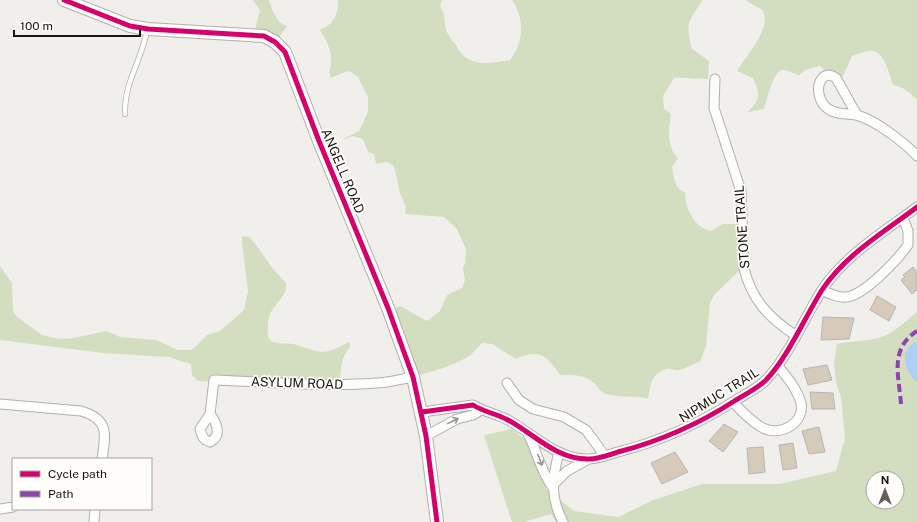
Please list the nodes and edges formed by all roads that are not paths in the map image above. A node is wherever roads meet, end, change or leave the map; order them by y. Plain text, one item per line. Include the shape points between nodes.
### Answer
1 (64, 0) edge
2 (78, 3) edge
3 (146, 29) junction
4 (715, 79) dead end
5 (125, 114) dead end
6 (857, 115) junction
7 (917, 156) edge
8 (917, 207) edge
9 (903, 218) junction
10 (822, 290) junction
11 (795, 335) junction
12 (778, 366) junction
13 (413, 377) junction
14 (507, 383) dead end
15 (733, 402) junction
16 (0, 404) edge
17 (481, 410) junction
18 (422, 412) junction
19 (210, 414) dead end
20 (527, 433) junction
21 (426, 436) junction
22 (560, 452) junction
23 (605, 456) junction
24 (102, 458) edge
25 (589, 459) junction
26 (552, 486) junction
27 (12, 507) edge
28 (0, 509) edge
29 (95, 510) edge
30 (94, 522) edge
31 (437, 522) edge
32 (563, 522) edge

1 - 2 street, ANGELL ROAD
2 - 3 street, ANGELL ROAD via 130,26
3 - 5 lane via 144,45 128,84
3 - 13 street, ANGELL ROAD via 253,34 275,42 285,52 388,308
4 - 11 street, STONE TRAIL via 714,108 741,191 746,278 760,306 778,324
6 - 6 street via 836,78 827,75 822,77 819,92 825,108
6 - 7 street via 903,142
8 - 9 street, NIPMUC TRAIL
9 - 10 street, NIPMUC TRAIL via 856,252
9 - 10 street via 908,231 908,245 868,285 848,297 831,295
10 - 11 street, NIPMUC TRAIL
11 - 12 street, NIPMUC TRAIL
12 - 15 street, NIPMUC TRAIL via 765,381
12 - 15 street via 790,381 801,404 800,414 788,428 771,431 764,428
13 - 18 street, ANGELL ROAD
13 - 19 street, ASYLUM ROAD via 378,383 344,384 273,384 214,380
14 - 23 street via 519,400 533,409 564,417 586,430
15 - 23 street, NIPMUC TRAIL via 680,432 651,444
16 - 24 street via 93,414 101,422 104,430
17 - 18 street, NIPMUC TRAIL via 473,405
17 - 20 street, NIPMUC TRAIL via 500,416
21 -> 17 street via 457,419
18 - 21 street, ANGELL ROAD
20 - 22 street, NIPMUC TRAIL
20 -> 26 street via 546,479
21 - 31 street, ANGELL ROAD
22 - 25 street, NIPMUC TRAIL
22 - 26 street
23 - 25 street, NIPMUC TRAIL
25 - 26 street via 567,471
26 - 32 street via 556,506
27 - 28 street
29 - 30 street

